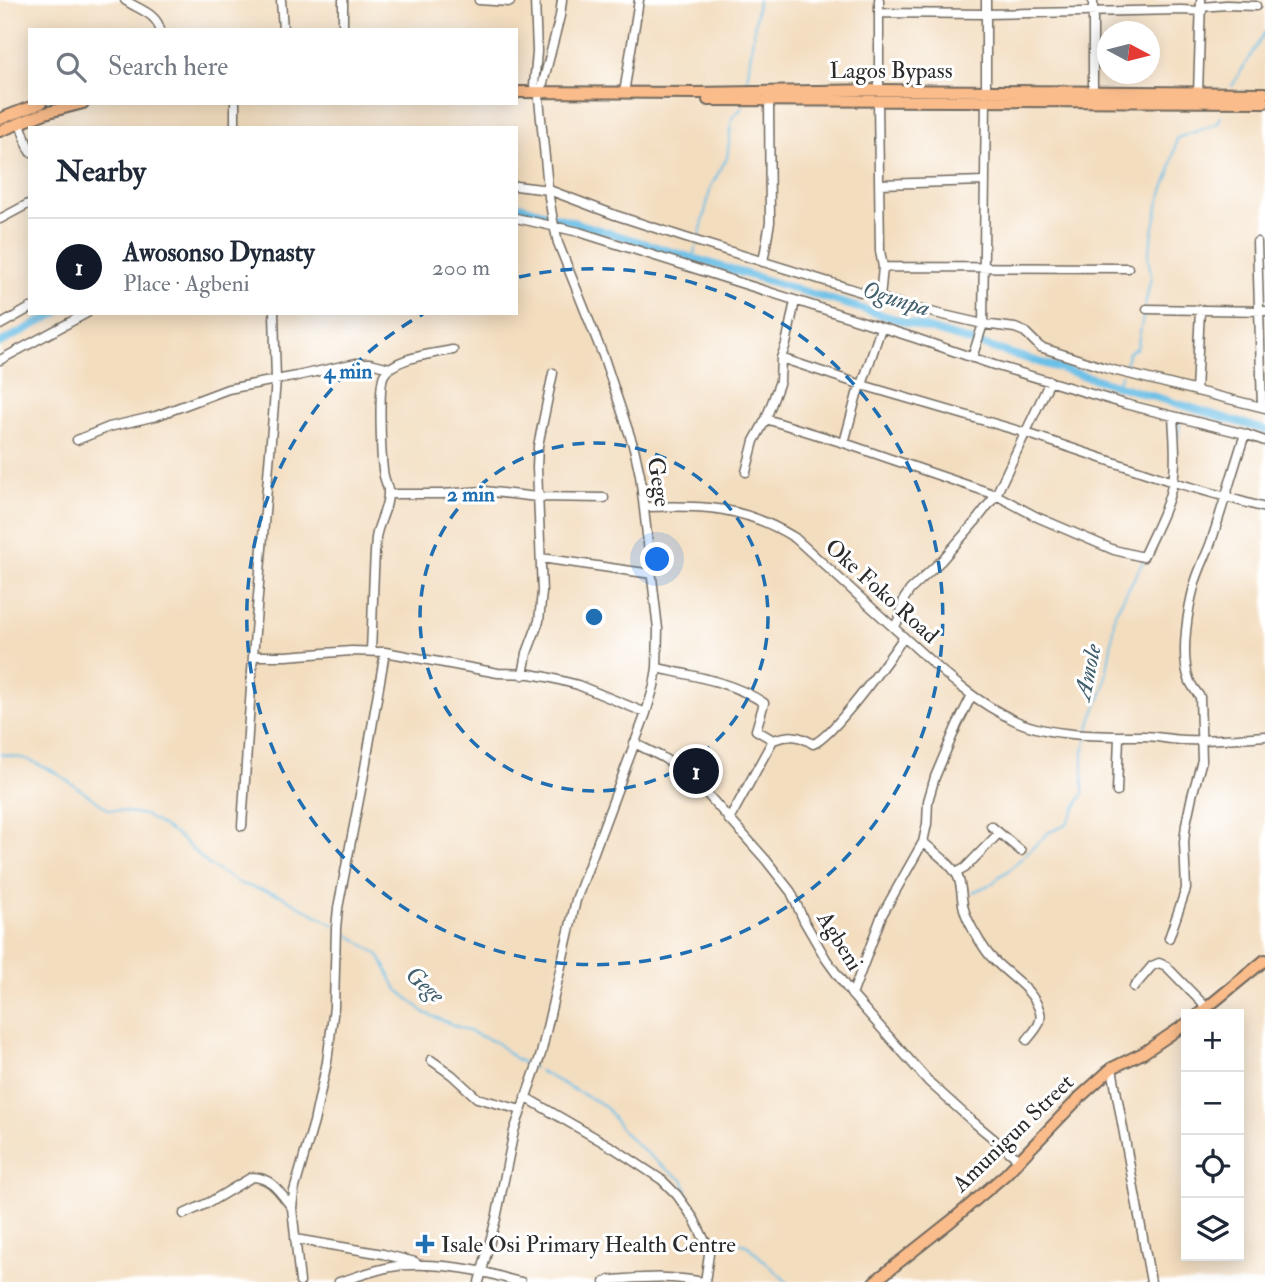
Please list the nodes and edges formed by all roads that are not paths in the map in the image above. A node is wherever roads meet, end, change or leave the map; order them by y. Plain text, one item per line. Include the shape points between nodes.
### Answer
1 (125, 0) edge
2 (281, 0) edge
3 (343, 0) edge
4 (479, 0) edge
5 (535, 0) edge
6 (562, 0) edge
7 (639, 0) edge
8 (879, 0) edge
9 (986, 0) edge
10 (1093, 0) edge
11 (510, 2) edge
12 (1201, 6) edge
13 (1256, 6) dead end
14 (1093, 12) junction
15 (878, 13) junction
16 (986, 14) junction
17 (160, 28) edge
18 (283, 28) edge
19 (343, 28) edge
20 (518, 92) edge
21 (1093, 92) junction
22 (624, 93) junction
23 (1198, 93) junction
24 (1265, 93) edge
25 (540, 94) junction
26 (878, 95) junction
27 (986, 96) junction
28 (518, 99) edge
29 (769, 100) junction
30 (1265, 102) edge
31 (36, 105) edge
32 (75, 105) edge
33 (235, 105) edge
34 (0, 119) edge
35 (20, 123) junction
36 (235, 126) edge
37 (0, 131) edge
38 (28, 146) edge
39 (985, 181) junction
40 (879, 184) junction
41 (518, 186) edge
42 (549, 193) junction
43 (28, 204) edge
44 (518, 218) edge
45 (0, 219) edge
46 (553, 223) junction
47 (1257, 242) dead end
48 (764, 262) junction
49 (985, 266) junction
50 (883, 267) junction
51 (1128, 268) dead end
52 (880, 298) junction
53 (795, 301) junction
54 (28, 308) edge
55 (1147, 309) dead end
56 (1200, 310) junction
57 (1262, 311) edge
58 (83, 315) edge
59 (274, 315) edge
60 (0, 325) edge
61 (982, 326) junction
62 (881, 328) junction
63 (453, 350) dead end
64 (973, 356) junction
65 (781, 358) junction
66 (0, 360) edge
67 (390, 368) junction
68 (553, 373) dead end
69 (276, 380) junction
70 (1050, 382) junction
71 (862, 384) junction
72 (1196, 391) junction
73 (1263, 408) edge
74 (1173, 416) junction
75 (766, 419) junction
76 (1026, 433) junction
77 (1245, 434) junction
78 (77, 440) dead end
79 (1265, 441) edge
80 (844, 443) junction
81 (746, 472) dead end
82 (1173, 482) junction
83 (388, 494) junction
84 (996, 495) junction
85 (1225, 496) junction
86 (537, 497) junction
87 (604, 498) dead end
88 (645, 507) junction
89 (1265, 508) edge
90 (541, 558) junction
91 (652, 574) junction
92 (894, 628) junction
93 (904, 637) junction
94 (371, 650) junction
95 (385, 652) junction
96 (253, 656) junction
97 (657, 668) junction
98 (523, 675) junction
99 (972, 695) junction
100 (646, 713) junction
101 (1119, 736) junction
102 (1265, 736) edge
103 (773, 740) junction
104 (1202, 740) junction
105 (634, 743) junction
106 (1117, 792) dead end
107 (729, 820) junction
108 (242, 826) dead end
109 (991, 826) dead end
110 (999, 833) junction
111 (923, 842) junction
112 (1021, 851) dead end
113 (956, 873) junction
114 (1168, 938) dead end
115 (1265, 960) edge
116 (1134, 987) dead end
117 (852, 995) junction
118 (1201, 1009) edge
119 (1205, 1009) edge
120 (1181, 1027) edge
121 (1027, 1040) dead end
122 (431, 1060) dead end
123 (1112, 1068) junction
124 (525, 1097) junction
125 (521, 1110) junction
126 (1019, 1160) junction
127 (292, 1209) junction
128 (184, 1214) dead end
129 (295, 1239) junction
130 (427, 1265) junction
131 (482, 1272) junction
132 (300, 1282) edge
133 (339, 1282) edge
134 (479, 1282) edge
135 (521, 1282) edge
136 (605, 1282) edge
137 (704, 1282) edge
138 (874, 1282) edge
139 (1152, 1282) edge

1 - 17 street via 159,22
2 - 18 street
3 - 19 street
4 - 11 street
5 - 25 street, Gege via 534,85
6 - 25 street
7 - 22 street
8 - 15 street
9 - 16 street
10 - 14 street
12 - 13 street
12 - 14 street
12 - 23 street
14 - 16 street
14 - 21 street
15 - 16 street
15 - 26 street
16 - 27 street
20 - 25 main road, Lagos Bypass
21 - 23 main road, Lagos Bypass
21 - 27 main road, Lagos Bypass
22 - 25 main road, Lagos Bypass
22 - 26 main road, Lagos Bypass
23 - 24 main road, Lagos Bypass
25 - 28 main road, Lagos Bypass
25 - 29 main road, Lagos Bypass
25 - 42 street, Gege
26 - 27 main road, Lagos Bypass
26 - 29 main road, Lagos Bypass
26 - 40 street
27 - 30 main road, Lagos Bypass
27 - 39 street
29 - 48 street via 770,222
31 - 34 main road
32 - 35 main road
33 - 36 street
35 - 37 main road
35 - 38 street
39 - 40 street
39 - 49 street
40 - 50 street
41 - 42 street
42 - 46 street, Gege
42 - 48 street
43 - 45 street
44 - 46 street
46 - 53 street
46 - 88 street, Gege via 621,409
47 - 57 street
48 - 52 street
49 - 50 street
49 - 51 street
49 - 61 street
50 - 52 street
52 - 61 street
53 - 62 street
53 - 65 street
54 - 60 street
55 - 56 street
56 - 57 street
56 - 72 street
57 - 73 street
58 - 66 street
59 - 69 street
61 - 64 street
61 - 72 street via 1016,328 1040,347
62 - 64 street
62 - 71 street
63 - 67 street
64 - 70 street
65 - 71 street
65 - 75 street via 780,381
67 - 69 street via 356,363
67 - 83 street via 381,385 381,444
68 - 86 street via 538,446
69 - 78 street via 228,389
69 - 96 street
70 - 74 street
70 - 76 street
71 - 76 street
71 - 80 street
72 - 73 street
74 - 77 street
74 - 82 street
75 - 80 street
75 - 81 street
76 - 82 street
76 - 84 street
77 - 79 street
77 - 85 street
80 - 84 street
82 - 84 street via 1143,557 1114,550
82 - 85 street
83 - 86 street via 484,491
83 - 94 street via 376,535
84 - 92 street via 942,560 910,590
85 - 89 street
85 - 104 street via 1196,580 1186,631 1188,677 1200,697
86 - 87 street
86 - 90 street
88 - 91 street, Gege
88 - 92 street, Oke Foko Road via 724,509 778,527
90 - 91 street
90 - 98 street via 539,621
91 - 97 street, Gege
92 - 93 street, Oke Foko Road
93 - 99 street, Oke Foko Road
93 - 103 street via 819,742 789,735
94 - 95 street
94 - 96 street
95 - 98 street
95 - 127 street via 338,908 327,1062
96 - 108 street
97 - 100 street, Gege
97 - 103 street via 724,684 756,698 764,703 757,730
98 - 100 street via 578,685
99 - 101 street, Oke Foko Road via 1036,728
99 - 111 street via 935,777
100 - 105 street, Gege
101 - 104 street
101 - 106 street
102 - 104 street
103 - 107 street
104 - 114 street via 1202,761 1184,842 1186,889
105 - 107 street, Agbeni via 692,777
105 - 124 street, Gege via 576,900 541,1054
107 - 117 street, Agbeni via 791,892 826,959
109 - 110 street
110 - 112 street
110 - 113 street
111 - 113 street
111 - 117 street via 882,915
113 - 121 street via 967,921 986,951 1039,1008 1040,1023
115 - 119 main road
116 - 118 street via 1160,962
117 - 126 street, Agbeni via 929,1082
120 - 123 main road, Amunigun Street
122 - 125 street via 477,1098
123 - 126 main road, Amunigun Street
123 - 139 street
124 - 125 street, Gege
124 - 137 street via 615,1149 677,1195 706,1243 709,1254
125 - 131 street, Gege
126 - 138 main road, Amunigun Street
127 - 128 street via 272,1183 252,1177
127 - 129 street
129 - 130 street
129 - 132 street
130 - 131 street
130 - 133 street via 391,1267
131 - 134 street, Gege
131 - 135 street
136 - 137 street via 658,1276

